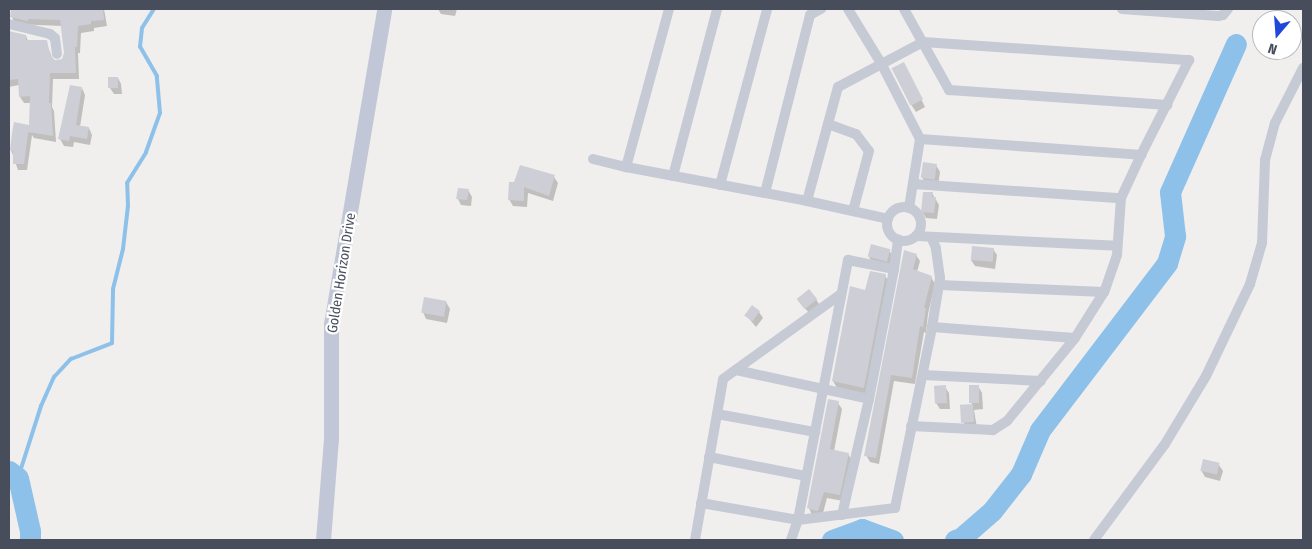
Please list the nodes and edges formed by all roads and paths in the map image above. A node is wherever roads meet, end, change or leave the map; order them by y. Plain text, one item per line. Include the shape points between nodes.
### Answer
1 (384, 9) edge
2 (670, 9) edge
3 (717, 9) edge
4 (767, 9) edge
5 (821, 9) edge
6 (848, 9) edge
7 (904, 9) edge
8 (1122, 9) edge
9 (1128, 9) edge
10 (1228, 9) edge
11 (9, 24) edge
12 (922, 42) junction
13 (57, 54) dead end
14 (881, 63) junction
15 (1303, 68) edge
16 (1167, 105) junction
17 (828, 124) junction
18 (920, 139) junction
19 (1140, 155) junction
20 (593, 159) dead end
21 (626, 167) junction
22 (673, 176) junction
23 (913, 184) junction
24 (720, 185) junction
25 (765, 193) junction
26 (1121, 198) junction
27 (807, 201) junction
28 (910, 208) junction
29 (853, 211) junction
30 (888, 219) junction
31 (916, 236) junction
32 (931, 236) junction
33 (898, 239) junction
34 (1117, 246) junction
35 (894, 269) junction
36 (939, 284) junction
37 (1104, 292) junction
38 (842, 294) junction
39 (932, 328) junction
40 (1075, 338) junction
41 (736, 370) junction
42 (923, 375) junction
43 (1041, 381) junction
44 (823, 389) junction
45 (869, 399) junction
46 (717, 414) junction
47 (912, 426) junction
48 (815, 432) junction
49 (709, 457) junction
50 (806, 476) junction
51 (701, 503) junction
52 (842, 514) junction
53 (798, 520) junction
54 (323, 540) edge
55 (695, 540) edge
56 (791, 540) edge
57 (1094, 540) edge

1 - 54 street, Golden Horizon Drive via 331,324 331,439
2 - 21 street
3 - 22 street
4 - 24 street
5 - 25 street via 810,15
6 - 14 street
7 - 12 street
8 - 9 street
9 - 10 street via 1218,16 1223,16
11 - 13 street via 50,34 55,38
12 - 14 street
12 - 16 street via 949,90
12 - 16 street via 1189,60
14 - 17 street via 838,87
14 - 18 street
15 - 57 street via 1275,123 1265,160 1262,243 1250,284 1206,376 1175,427
16 - 19 street
17 - 27 street
17 - 29 street via 856,134 869,151
18 - 19 street
18 - 23 street
19 - 26 street
20 - 21 street
21 - 22 street
22 - 24 street
23 - 26 street
23 - 28 street
24 - 25 street
25 - 27 street
26 - 34 street
27 - 29 street
28 - 30 street via 894,210
28 - 31 street via 921,220
29 - 30 street
30 - 33 street via 890,233
31 - 32 street
31 - 33 street
32 - 34 street
32 - 36 street via 936,248
33 - 35 street
34 - 37 street
35 - 38 street via 848,260
35 - 45 street
36 - 37 street
36 - 39 street
37 - 40 street
38 - 41 street
38 - 44 street
39 - 40 street
39 - 42 street
40 - 43 street
41 - 44 street
41 - 46 street via 723,379
42 - 43 street
42 - 47 street
43 - 47 street via 1007,421 993,430
44 - 45 street
44 - 48 street
45 - 52 street
46 - 48 street
46 - 49 street
47 - 52 street via 895,508
48 - 50 street
49 - 50 street
49 - 51 street
50 - 53 street
51 - 53 street
51 - 55 street
52 - 53 street
53 - 56 street

